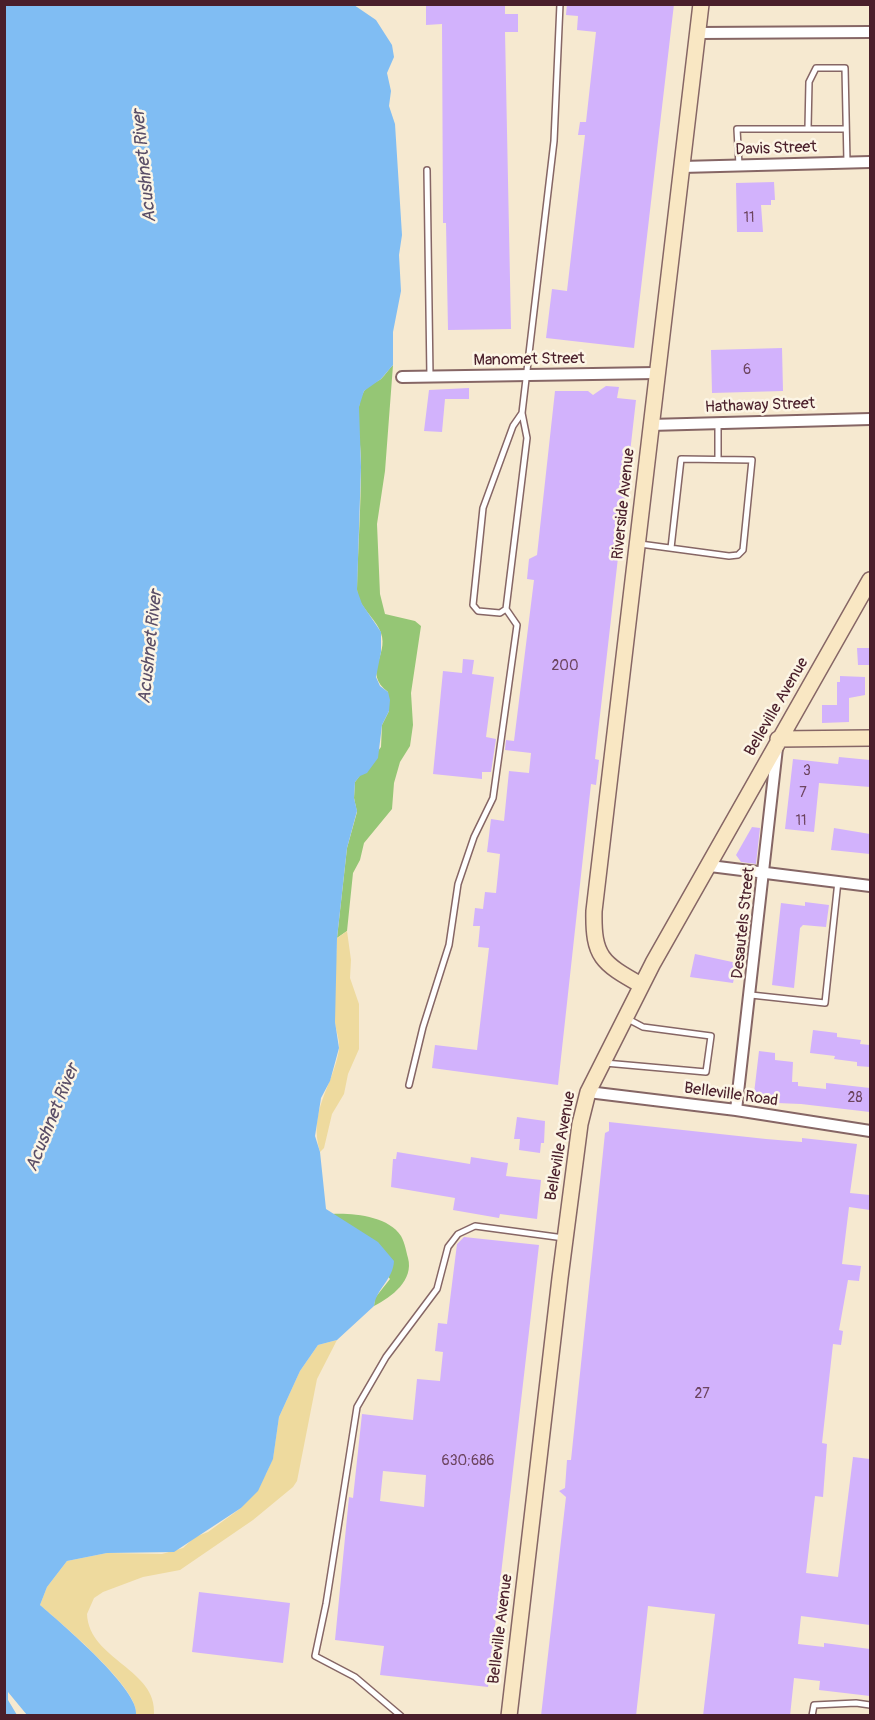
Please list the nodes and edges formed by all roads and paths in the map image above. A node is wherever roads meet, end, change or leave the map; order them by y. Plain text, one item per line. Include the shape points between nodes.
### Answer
1 (561, 4) edge
2 (701, 4) edge
3 (870, 32) edge
4 (698, 33) junction
5 (807, 128) junction
6 (846, 129) junction
7 (847, 162) junction
8 (870, 162) edge
9 (739, 165) junction
10 (682, 167) junction
11 (427, 170) dead end
12 (656, 374) junction
13 (525, 375) junction
14 (402, 377) dead end
15 (430, 377) junction
16 (522, 412) junction
17 (870, 419) edge
18 (718, 422) junction
19 (650, 424) junction
20 (718, 459) junction
21 (637, 544) junction
22 (671, 548) junction
23 (870, 580) edge
24 (506, 609) junction
25 (870, 738) edge
26 (778, 739) junction
27 (710, 866) junction
28 (764, 872) junction
29 (838, 881) junction
30 (870, 885) edge
31 (641, 985) junction
32 (751, 995) junction
33 (624, 1017) junction
34 (601, 1063) junction
35 (410, 1085) dead end
36 (588, 1092) junction
37 (736, 1110) junction
38 (870, 1131) edge
39 (565, 1238) junction
40 (870, 1705) edge
41 (401, 1716) edge
42 (509, 1716) edge
43 (812, 1716) edge

1 - 13 lane via 554,141
2 - 4 main road, Riverside Avenue
3 - 4 street
4 - 10 main road, Riverside Avenue
5 - 6 lane
5 - 6 lane via 808,89 816,68 845,68
5 - 9 lane via 737,129
6 - 7 lane
7 - 8 street, Davis Street
7 - 9 street, Davis Street
9 - 10 street, Davis Street
10 - 12 main road, Riverside Avenue
11 - 15 lane
12 - 13 street, Manomet Street
12 - 19 main road, Riverside Avenue
13 - 15 street, Manomet Street
13 - 16 lane
14 - 15 street, Manomet Street
16 - 24 lane via 527,438
16 - 24 lane via 513,426 483,508 473,605 478,611
17 - 18 street, Hathaway Street
18 - 19 street, Hathaway Street
18 - 20 lane
19 - 21 main road, Riverside Avenue
20 - 22 lane via 681,459
20 - 22 lane via 752,460 743,550 729,556
21 - 22 lane
21 - 31 main road, Riverside Avenue via 593,939 601,957
23 - 26 main road, Belleville Avenue
24 - 35 lane via 517,625 493,798 458,884 449,945
25 - 26 main road
26 - 27 main road, Belleville Avenue
26 - 28 street, Desautels Street
27 - 28 street
27 - 31 main road, Belleville Avenue
28 - 29 street
28 - 32 street, Desautels Street
29 - 30 street
29 - 32 lane via 825,1003
31 - 33 main road, Belleville Avenue
32 - 37 street, Desautels Street
33 - 34 main road, Belleville Avenue
33 - 34 lane via 643,1027 711,1036 706,1072
34 - 36 main road, Belleville Avenue
36 - 37 street, Belleville Road
36 - 39 main road, Belleville Avenue
37 - 38 street, Belleville Road
39 - 41 lane via 475,1226 458,1234 448,1247 437,1289 386,1357 357,1407 315,1656 355,1677
39 - 42 main road, Belleville Avenue
40 - 43 lane via 814,1705

